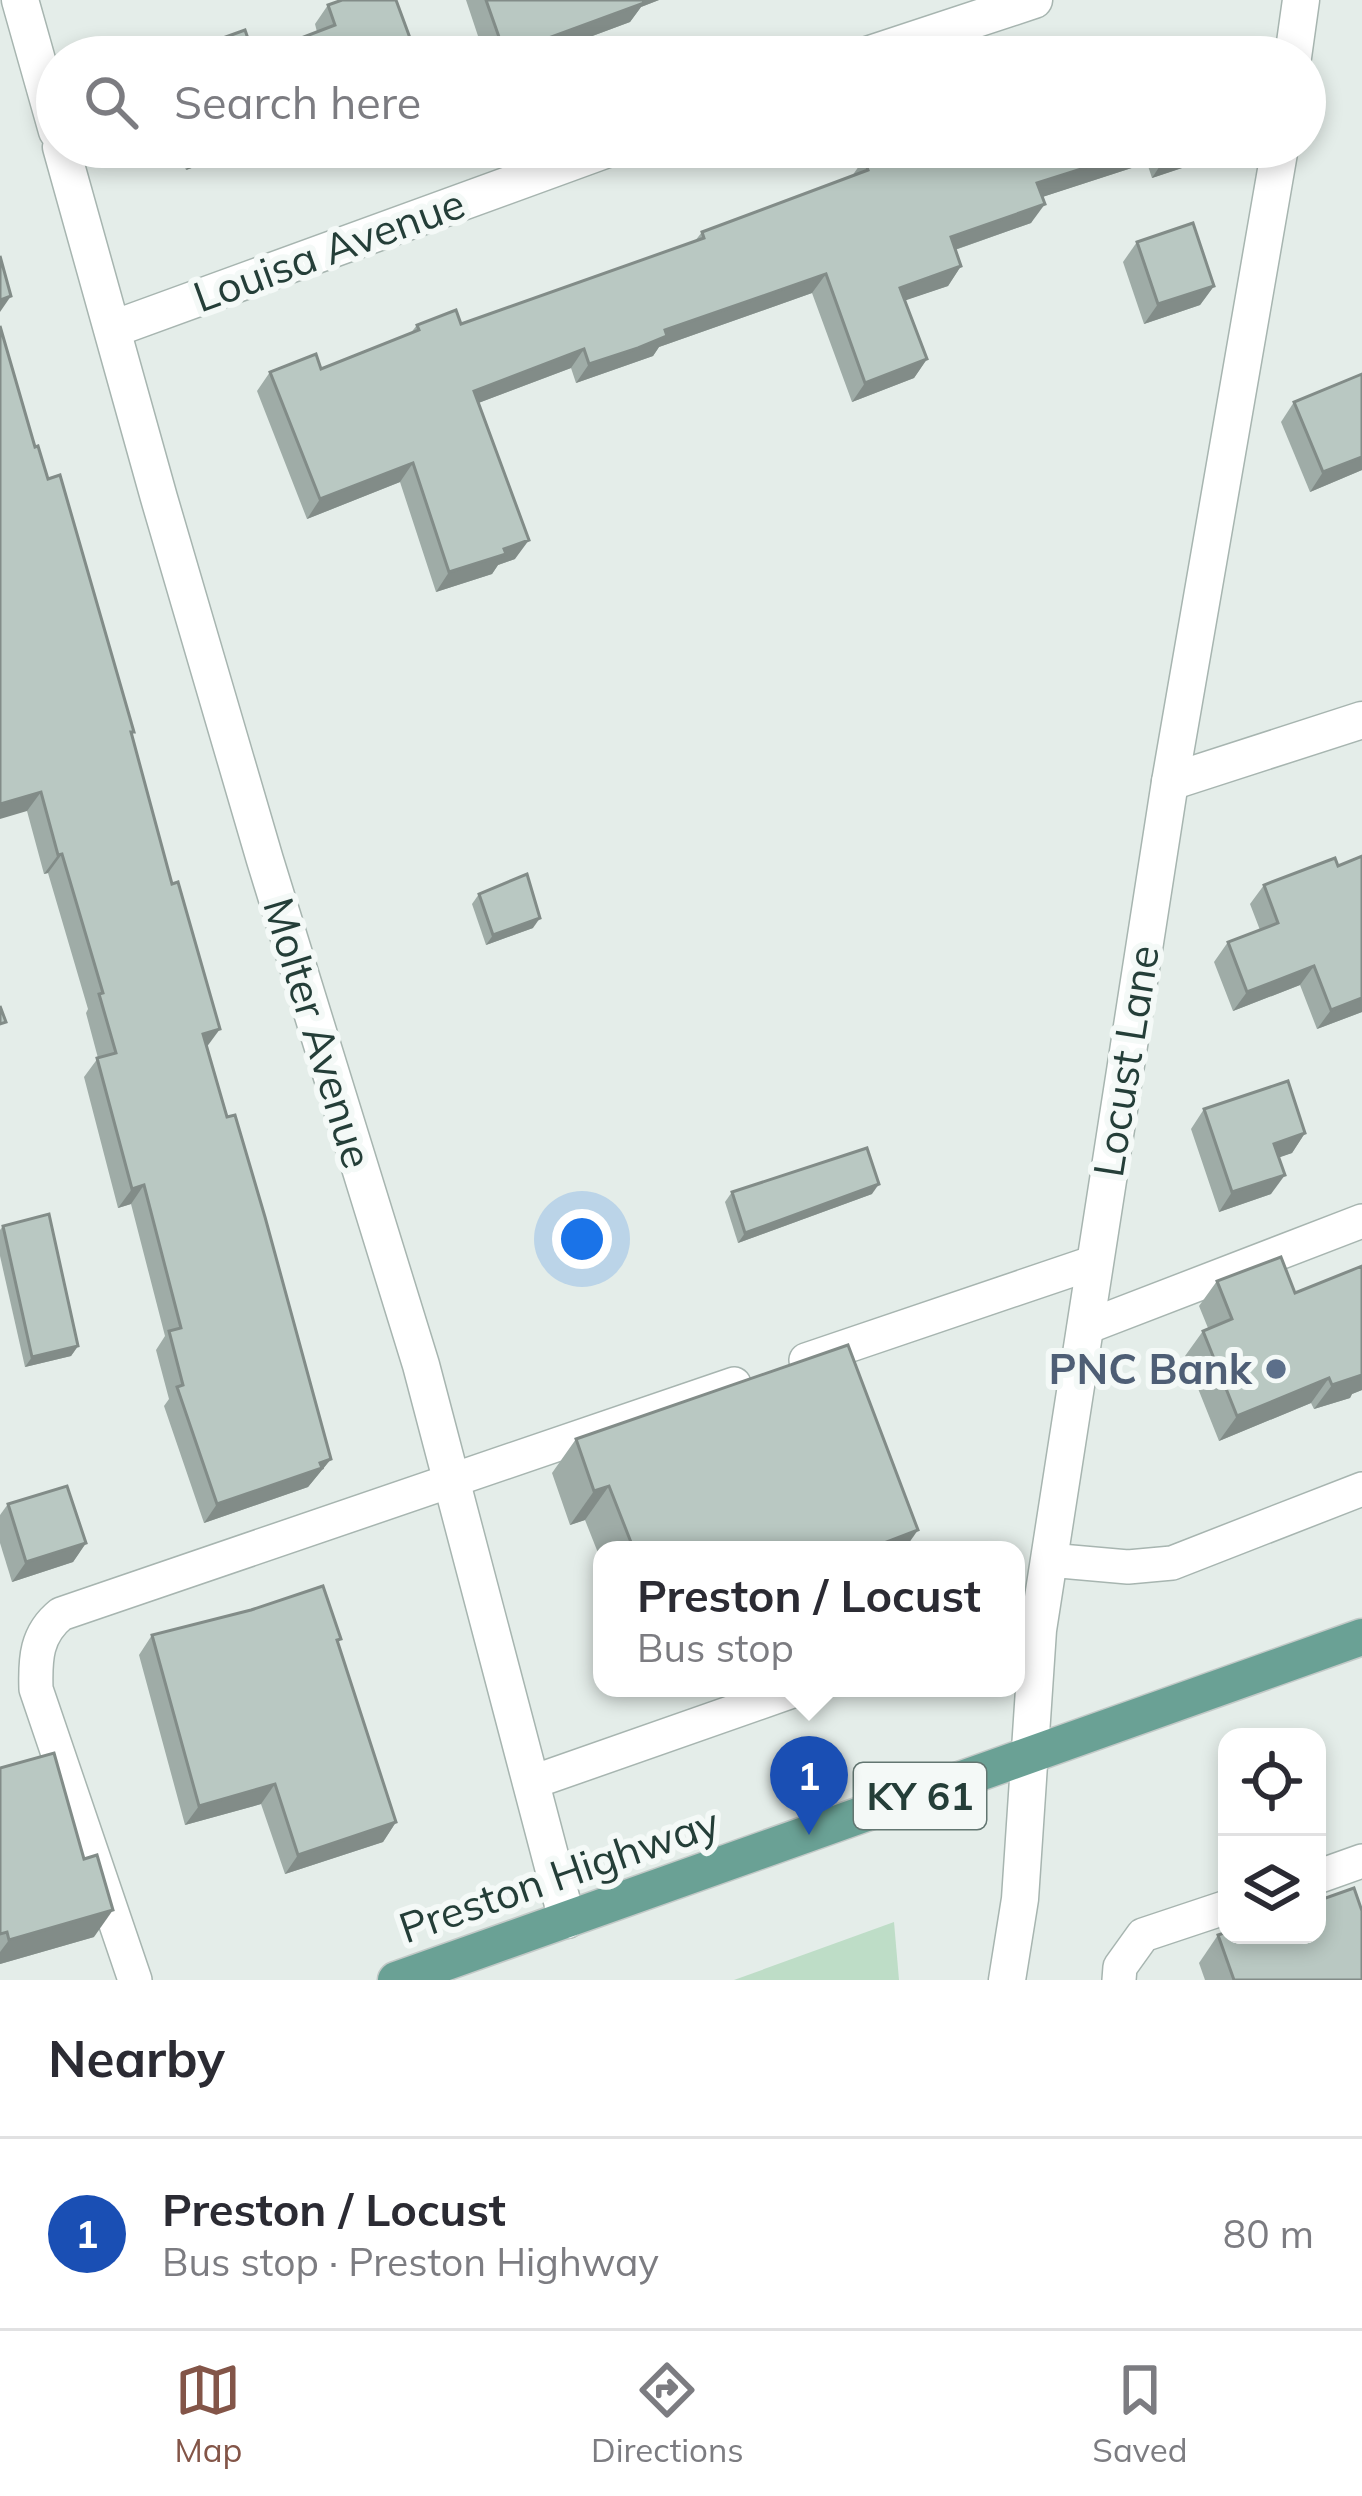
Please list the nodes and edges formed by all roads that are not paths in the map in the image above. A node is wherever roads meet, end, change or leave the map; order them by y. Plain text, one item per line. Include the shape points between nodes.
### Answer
1 (20, 0) edge
2 (1034, 0) edge
3 (1301, 0) edge
4 (925, 36) edge
5 (1296, 36) edge
6 (36, 57) edge
7 (68, 168) edge
8 (556, 168) edge
9 (1276, 168) edge
10 (113, 329) junction
11 (1362, 720) edge
12 (1170, 782) junction
13 (1362, 1221) edge
14 (1095, 1262) junction
15 (1084, 1328) junction
16 (451, 1481) junction
17 (1362, 1489) edge
18 (1049, 1560) junction
19 (1029, 1608) edge
20 (1362, 1637) edge
21 (775, 1697) edge
22 (1030, 1756) junction
23 (530, 1783) junction
24 (1360, 1870) edge
25 (1326, 1875) edge
26 (1218, 1910) edge
27 (567, 1920) junction
28 (135, 1980) edge
29 (395, 1980) edge
30 (1007, 1980) edge
31 (1119, 1980) edge

1 - 6 street
2 - 4 street
3 - 5 street
7 - 10 street, Molter Avenue
8 - 10 street, Louisa Avenue
9 - 12 street, Locust Lane
10 - 16 street, Molter Avenue
11 - 12 street
12 - 14 street, Locust Lane
13 - 15 lane
14 - 15 street, Locust Lane
14 - 16 lane
15 - 18 street, Locust Lane
16 - 23 street, Molter Avenue
16 - 28 lane via 49,1624 35,1659 36,1689
17 - 18 lane via 1172,1563
18 - 19 street, Locust Lane
19 - 22 street, Locust Lane via 1037,1630
20 - 22 main road, Preston Highway / KY 61
21 - 23 lane
22 - 27 main road, Preston Highway / KY 61
22 - 30 street, Locust Lane
23 - 27 street, Molter Avenue
24 - 25 lane
26 - 31 lane via 1143,1935
27 - 29 main road, Preston Highway / KY 61

